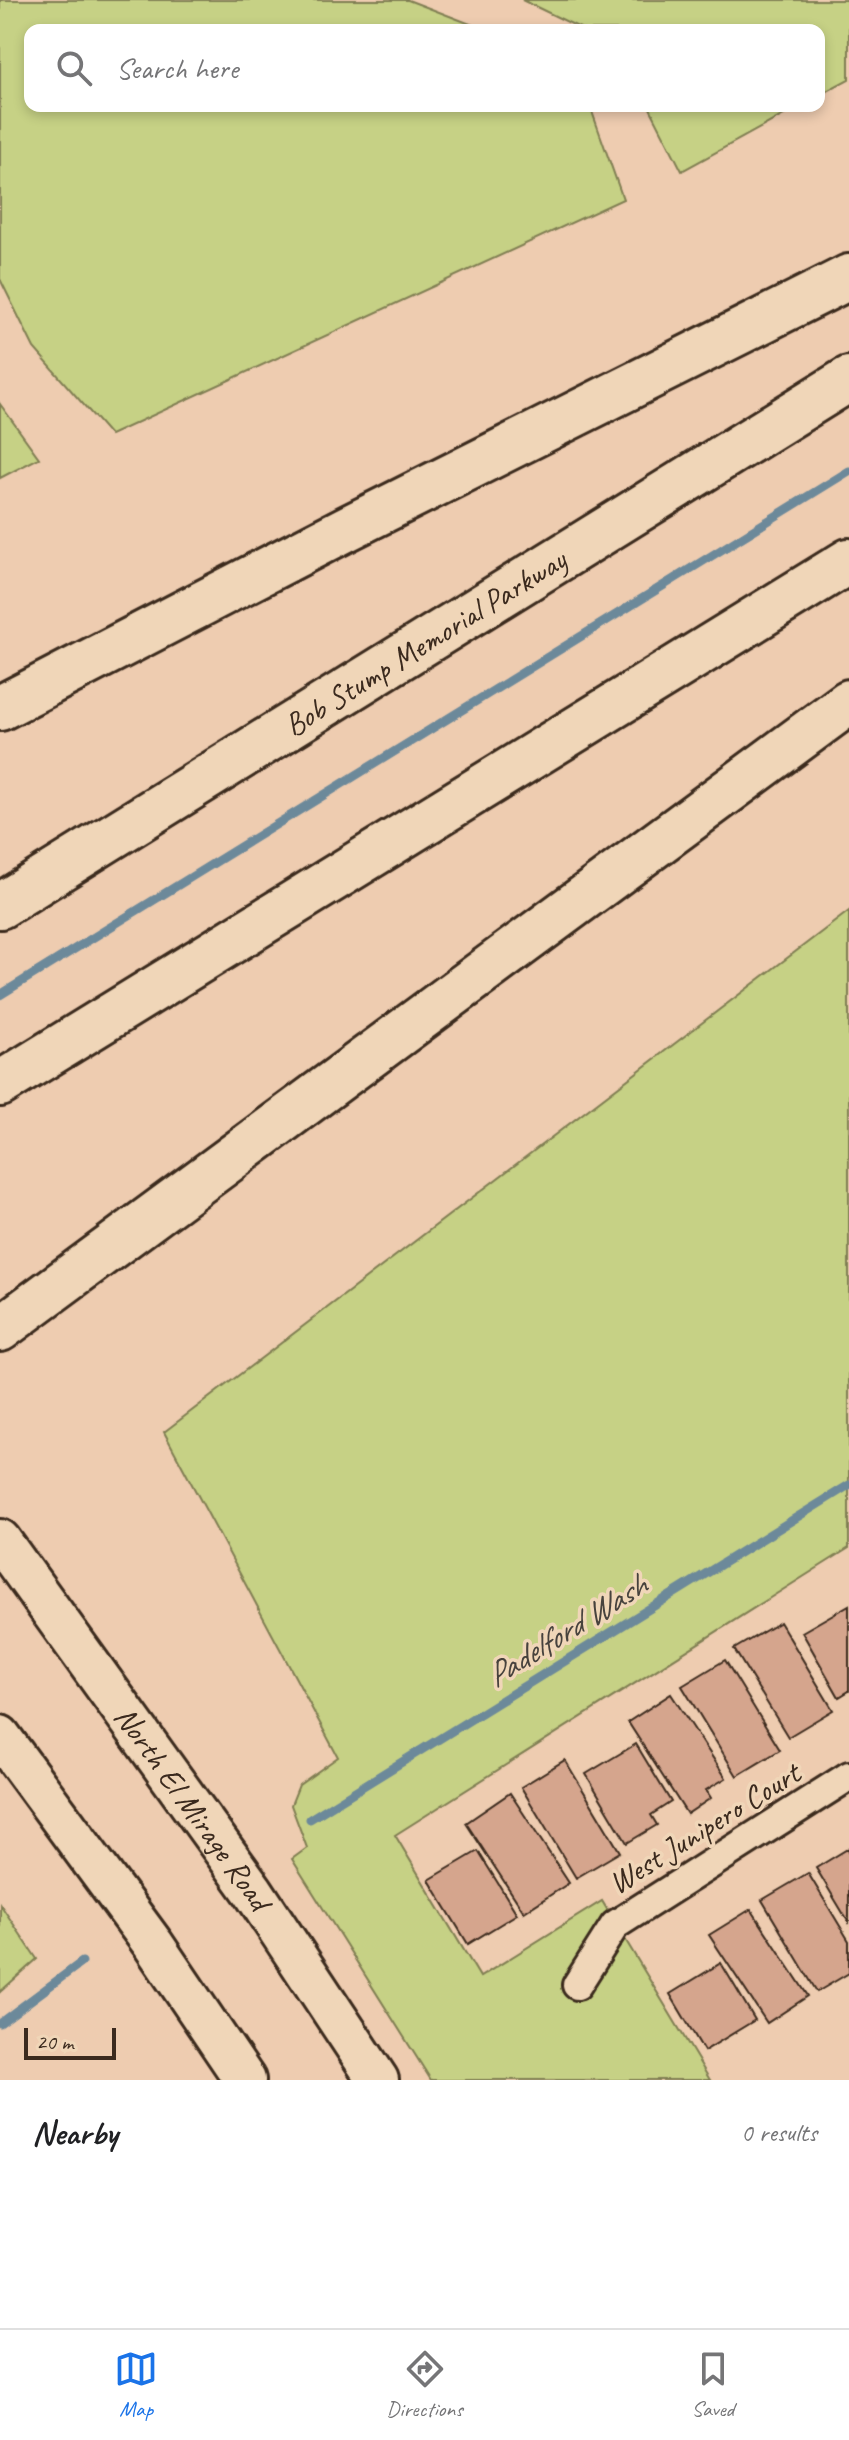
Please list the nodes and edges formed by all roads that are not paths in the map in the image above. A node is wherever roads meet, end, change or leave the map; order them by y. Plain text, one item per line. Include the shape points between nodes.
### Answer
1 (849, 277) edge
2 (849, 379) edge
3 (849, 561) edge
4 (849, 702) edge
5 (0, 708) edge
6 (0, 906) edge
7 (0, 1084) edge
8 (0, 1329) edge
9 (0, 1540) edge
10 (0, 1736) edge
11 (849, 1776) edge
12 (577, 1985) dead end
13 (245, 2080) edge
14 (378, 2080) edge

1 - 5 highway
2 - 6 highway, Bob Stump Memorial Parkway
3 - 7 highway
4 - 8 highway
9 - 14 main road, North El Mirage Road via 260,1901
10 - 13 main road
11 - 12 street, West Junipero Court via 615,1925

